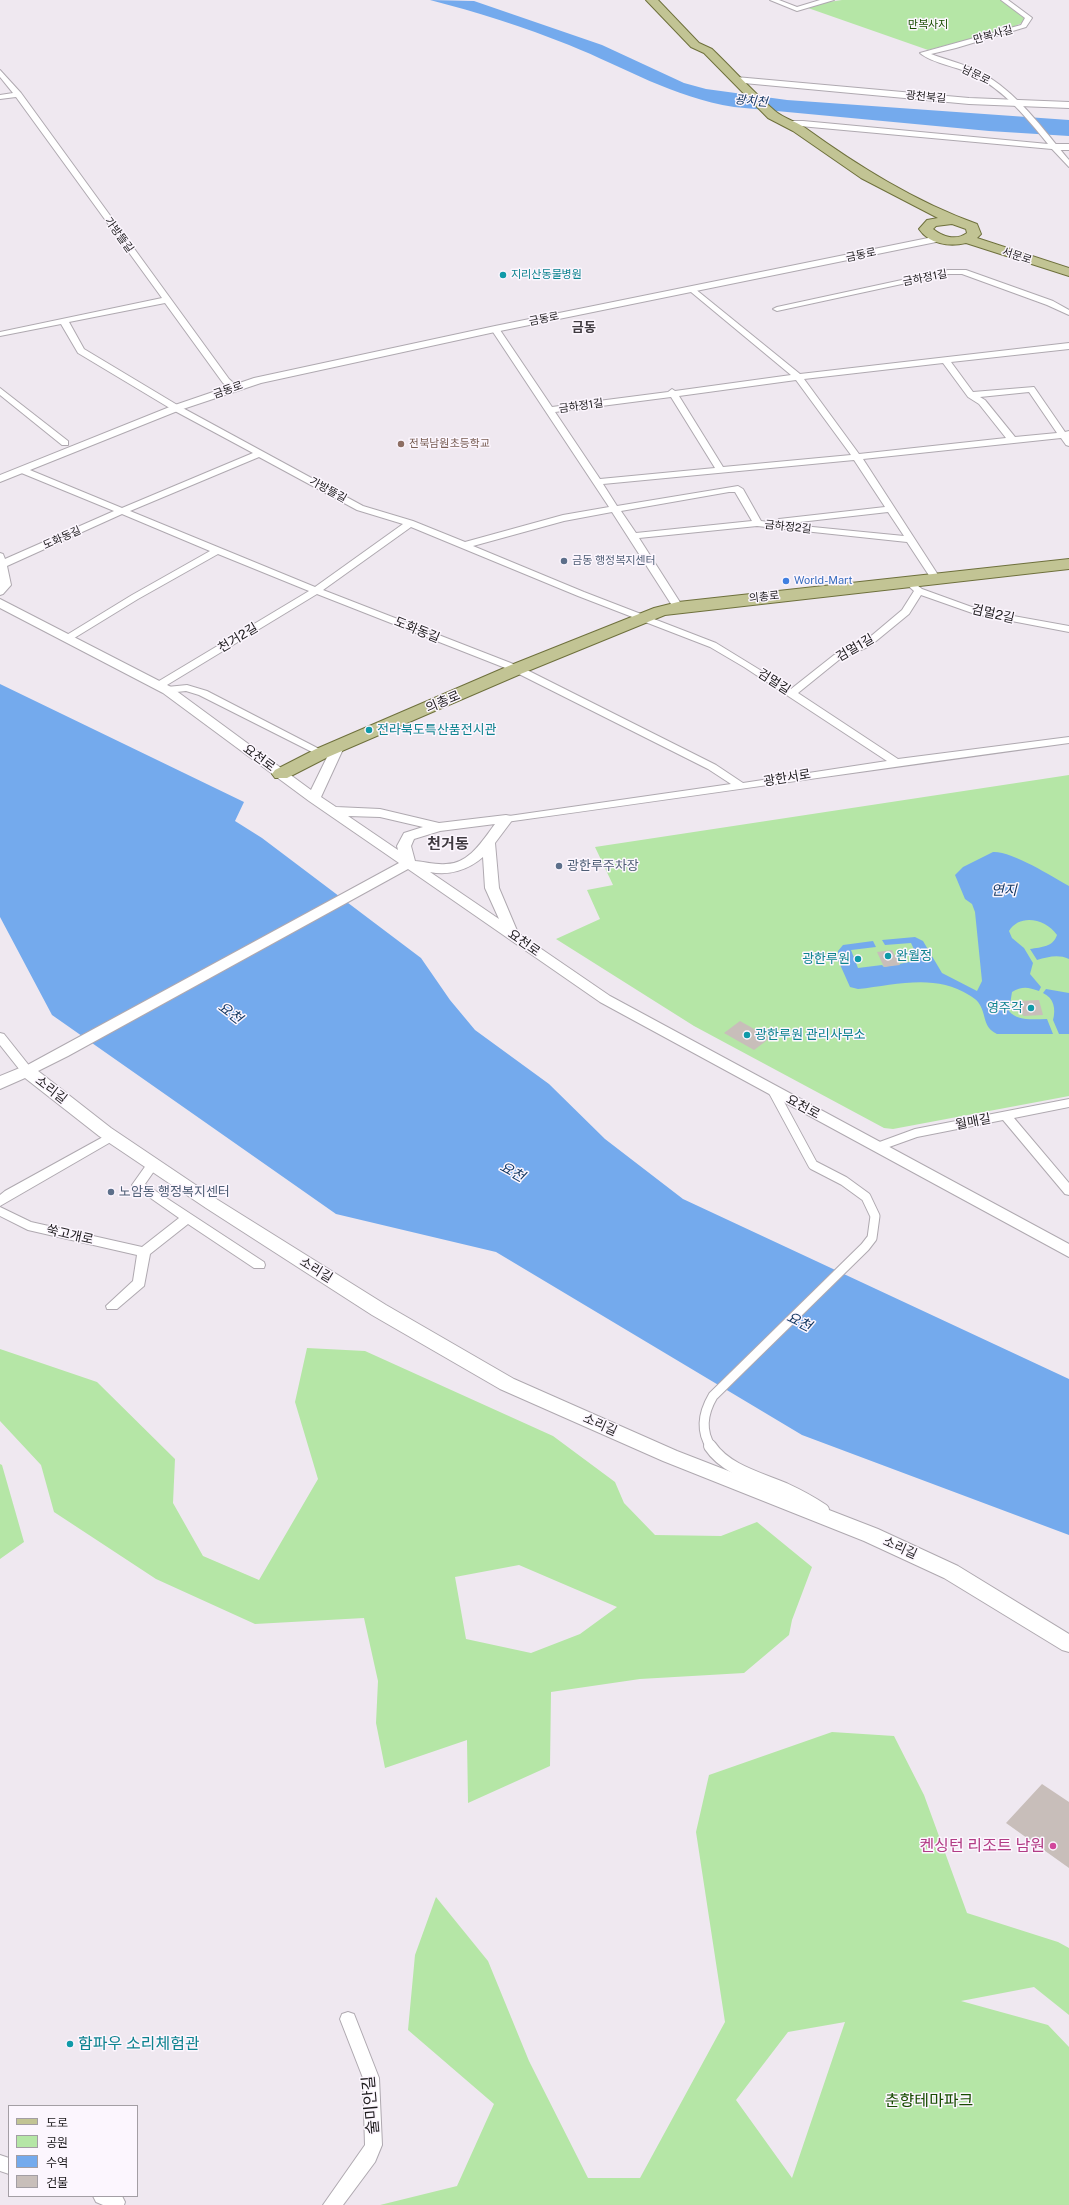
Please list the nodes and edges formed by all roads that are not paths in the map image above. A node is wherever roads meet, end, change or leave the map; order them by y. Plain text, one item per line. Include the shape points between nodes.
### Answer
1 (652, 0) edge
2 (666, 0) edge
3 (773, 0) edge
4 (831, 0) edge
5 (1004, 0) edge
6 (708, 51) junction
7 (923, 53) joint
8 (0, 72) edge
9 (736, 80) junction
10 (784, 84) junction
11 (749, 92) junction
12 (1003, 92) junction
13 (18, 95) junction
14 (0, 97) edge
15 (1014, 103) junction
16 (1055, 104) junction
17 (1069, 105) edge
18 (772, 115) junction
19 (789, 123) junction
20 (1051, 145) junction
21 (1069, 147) edge
22 (1069, 165) edge
23 (853, 168) junction
24 (840, 171) junction
25 (953, 220) junction
26 (932, 232) junction
27 (970, 235) junction
28 (1069, 263) edge
29 (1069, 272) edge
30 (694, 290) junction
31 (166, 300) junction
32 (776, 309) dead end
33 (1069, 313) edge
34 (63, 320) junction
35 (495, 329) junction
36 (0, 334) edge
37 (1069, 346) edge
38 (945, 360) junction
39 (798, 377) junction
40 (230, 384) junction
41 (0, 391) edge
42 (672, 392) junction
43 (971, 395) junction
44 (167, 402) junction
45 (176, 408) junction
46 (551, 410) junction
47 (1066, 435) edge
48 (1013, 441) junction
49 (65, 443) junction
50 (1069, 443) edge
51 (261, 453) junction
52 (857, 457) junction
53 (0, 468) edge
54 (22, 470) junction
55 (721, 471) junction
56 (0, 479) edge
57 (597, 482) junction
58 (614, 508) junction
59 (890, 509) junction
60 (122, 511) junction
61 (410, 523) junction
62 (758, 524) junction
63 (633, 536) junction
64 (911, 540) junction
65 (466, 545) junction
66 (219, 550) junction
67 (1, 562) edge
68 (1069, 564) edge
69 (935, 578) junction
70 (914, 586) junction
71 (317, 590) junction
72 (0, 592) edge
73 (0, 603) edge
74 (678, 607) junction
75 (642, 617) junction
76 (1069, 629) edge
77 (68, 638) junction
78 (518, 670) junction
79 (162, 688) junction
80 (792, 694) junction
81 (1069, 740) edge
82 (338, 747) junction
83 (322, 753) junction
84 (897, 763) junction
85 (281, 774) junction
86 (741, 786) junction
87 (314, 798) junction
88 (333, 811) junction
89 (506, 818) junction
90 (438, 827) junction
91 (488, 843) junction
92 (409, 863) junction
93 (512, 934) junction
94 (0, 1037) edge
95 (27, 1071) junction
96 (0, 1083) edge
97 (773, 1091) junction
98 (1069, 1103) edge
99 (1005, 1116) junction
100 (112, 1136) junction
101 (878, 1147) junction
102 (153, 1164) junction
103 (1069, 1191) edge
104 (0, 1202) edge
105 (0, 1211) edge
106 (188, 1218) junction
107 (1069, 1251) edge
108 (144, 1252) junction
109 (259, 1265) dead end
110 (112, 1306) dead end
111 (861, 1532) junction
112 (1069, 1644) edge
113 (348, 2019) dead end
114 (104, 2197) edge
115 (115, 2205) edge
116 (332, 2205) edge

1 - 6 main road via 695,46
2 - 6 main road via 708,44
3 - 4 street via 797,9
5 - 7 street, 만복사길 via 1029,18 1024,26 954,47
6 - 9 main road
7 - 12 street, 남문로 via 976,73
8 - 13 street, 가방뜰길
9 - 10 street, 광천북길
9 - 11 main road
10 - 11 street, 광천북길 via 765,86
10 - 15 street, 광천북길
11 - 18 main road
12 - 15 street, 남문로
12 - 16 street
13 - 14 street
13 - 31 street, 가방뜰길
15 - 16 street, 광천북길
15 - 20 street, 남문로
16 - 17 street, 광천북길
18 - 19 main road
18 - 24 main road via 770,120
19 - 20 street
19 - 23 main road
20 - 21 street
20 - 22 street
23 - 24 main road
23 - 25 main road via 910,200
24 - 26 main road
25 - 26 main road, 금동로 via 938,221
25 - 27 main road, 금동로 via 968,224
26 - 27 main road, 금동로 via 952,241
26 - 30 street, 금동로
26 - 40 street, 금동로 via 299,362
27 - 28 main road, 서문로
27 - 29 main road, 서문로
30 - 35 street, 금동로
30 - 39 street
31 - 34 street
31 - 40 street, 가방뜰길
32 - 33 street, 금하정1길 via 948,272 963,272 1050,303
34 - 36 street
34 - 44 street via 81,351
35 - 40 street, 금동로
35 - 46 street
37 - 38 street, 금하정1길
38 - 39 street, 금하정1길
38 - 43 street
39 - 42 street, 금하정1길
39 - 52 street
40 - 44 street, 금동로
40 - 45 street, 금동로
41 - 49 street
42 - 46 street, 금하정1길
42 - 55 street
43 - 47 street via 1031,389
43 - 48 street via 982,402
44 - 45 street
44 - 49 street, 금동로
45 - 51 street, 가방뜰길
45 - 54 street, 금동로
46 - 57 street, 금하정1길
47 - 48 street
47 - 50 street
48 - 52 street
49 - 53 street, 금동로
51 - 60 street, 도화동길
51 - 61 street, 가방뜰길 via 360,508
52 - 55 street
52 - 59 street
54 - 56 street, 금동로
54 - 60 street, 도화동길
55 - 57 street
57 - 58 street
58 - 62 street, 금하정2길 via 738,489
58 - 63 street
58 - 65 street via 563,518
59 - 62 street
59 - 64 street
60 - 66 street, 도화동길
60 - 67 street, 도화동길
61 - 65 street, 가방뜰길
61 - 71 street
62 - 63 street
62 - 64 street, 금하정2길
63 - 74 street
64 - 69 street
65 - 75 street, 가방뜰길
66 - 71 street, 도화동길
66 - 77 street
67 - 72 street via 6,585
68 - 69 main road, 의총로
69 - 70 main road, 의총로
70 - 74 main road, 의총로
70 - 76 street, 검멀2길 via 978,612
70 - 80 street, 검멀1길 via 906,612 867,644 837,657
71 - 78 street, 도화동길
71 - 79 street, 천거2길
73 - 77 street, 요천로
74 - 75 main road, 의총로
75 - 78 main road, 의총로
75 - 80 street, 검멀길 via 713,645
77 - 79 street, 요천로
78 - 82 main road, 의총로
78 - 86 street via 706,764
79 - 83 street via 186,688 203,693
79 - 85 street, 요천로
80 - 84 street, 검멀길
81 - 84 street, 광한서로
82 - 83 main road, 의총로
82 - 87 street
83 - 85 main road, 의총로
84 - 86 street, 광한서로
85 - 87 street, 요천로
86 - 89 street, 광한서로
87 - 88 street, 요천로
88 - 90 street via 380,813
88 - 92 street, 요천로
89 - 90 street
89 - 91 street
90 - 92 street via 409,836 405,840 405,854
91 - 92 street via 466,863 453,869 432,869
91 - 93 street via 492,888
92 - 93 street, 요천로
92 - 95 street
93 - 97 street, 요천로 via 605,999
94 - 95 street
95 - 96 main road
95 - 100 main road, 소리길
97 - 101 street, 요천로
97 - 111 street via 813,1165 861,1191 874,1216 872,1238 713,1396 706,1406 702,1422 705,1436 718,1456 729,1464 796,1494
98 - 99 street, 월매길
99 - 101 street, 월매길 via 915,1133
99 - 103 street
100 - 102 main road, 소리길
100 - 104 street via 9,1194
101 - 107 street, 요천로
102 - 106 street via 138,1185
102 - 111 main road, 소리길 via 379,1310 507,1384 670,1456
105 - 108 street, 쑥고개로 via 28,1226
106 - 108 street
106 - 109 street
108 - 110 street via 139,1283
111 - 112 main road, 소리길 via 951,1572
113 - 116 street, 술미안길 via 371,2078 374,2145 369,2156
114 - 115 street via 116,2202

